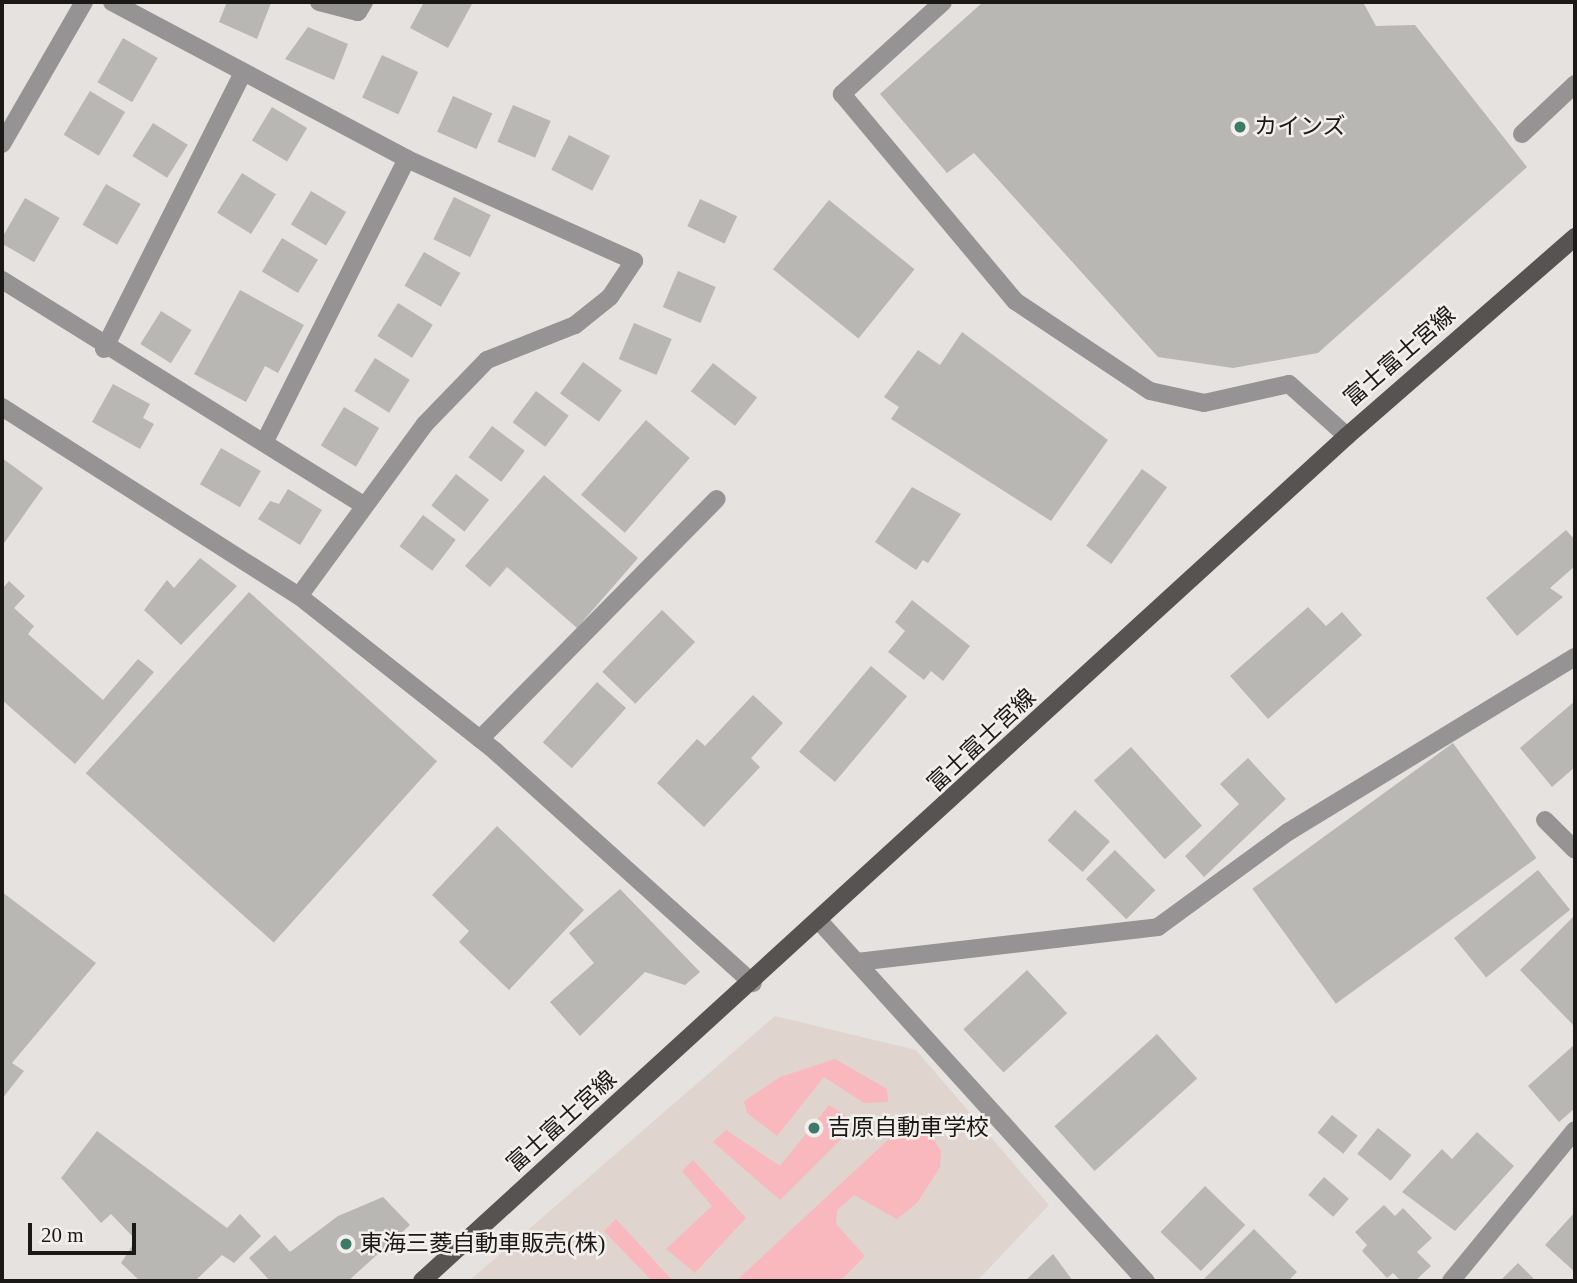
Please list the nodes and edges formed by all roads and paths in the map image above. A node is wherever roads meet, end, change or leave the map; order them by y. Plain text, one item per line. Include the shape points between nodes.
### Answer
1 (84, 2) edge
2 (112, 2) edge
3 (319, 2) edge
4 (364, 2) edge
5 (943, 2) edge
6 (243, 73) junction
7 (1575, 84) edge
8 (1522, 134) dead end
9 (2, 144) edge
10 (407, 159) junction
11 (1575, 237) edge
12 (2, 280) edge
13 (104, 349) junction
14 (2, 407) edge
15 (1347, 436) junction
16 (265, 441) junction
17 (717, 499) dead end
18 (362, 504) junction
19 (299, 596) junction
20 (1575, 657) edge
21 (480, 739) junction
22 (1545, 820) dead end
23 (1575, 850) edge
24 (821, 923) junction
25 (857, 961) junction
26 (753, 983) junction
27 (1575, 1130) edge
28 (422, 1281) edge
29 (1146, 1281) edge
30 (1451, 1281) edge

1 - 9 street
2 - 6 street
3 - 4 street via 358,12
5 - 15 street via 842,94 1016,301 1150,391 1204,403 1289,384
6 - 10 street
6 - 13 street
7 - 8 street
10 - 16 street
10 - 18 street via 634,261 610,297 575,325 486,360
11 - 15 main road, 富士富士宮線
12 - 13 street
13 - 16 street
14 - 19 street
15 - 24 main road, 富士富士宮線
16 - 18 street
17 - 21 street
18 - 19 street
19 - 21 street
20 - 25 street via 1288,832 1158,927
21 - 26 street
22 - 23 street
24 - 25 street
24 - 26 main road, 富士富士宮線
25 - 29 street
26 - 28 main road, 富士富士宮線
27 - 30 street

